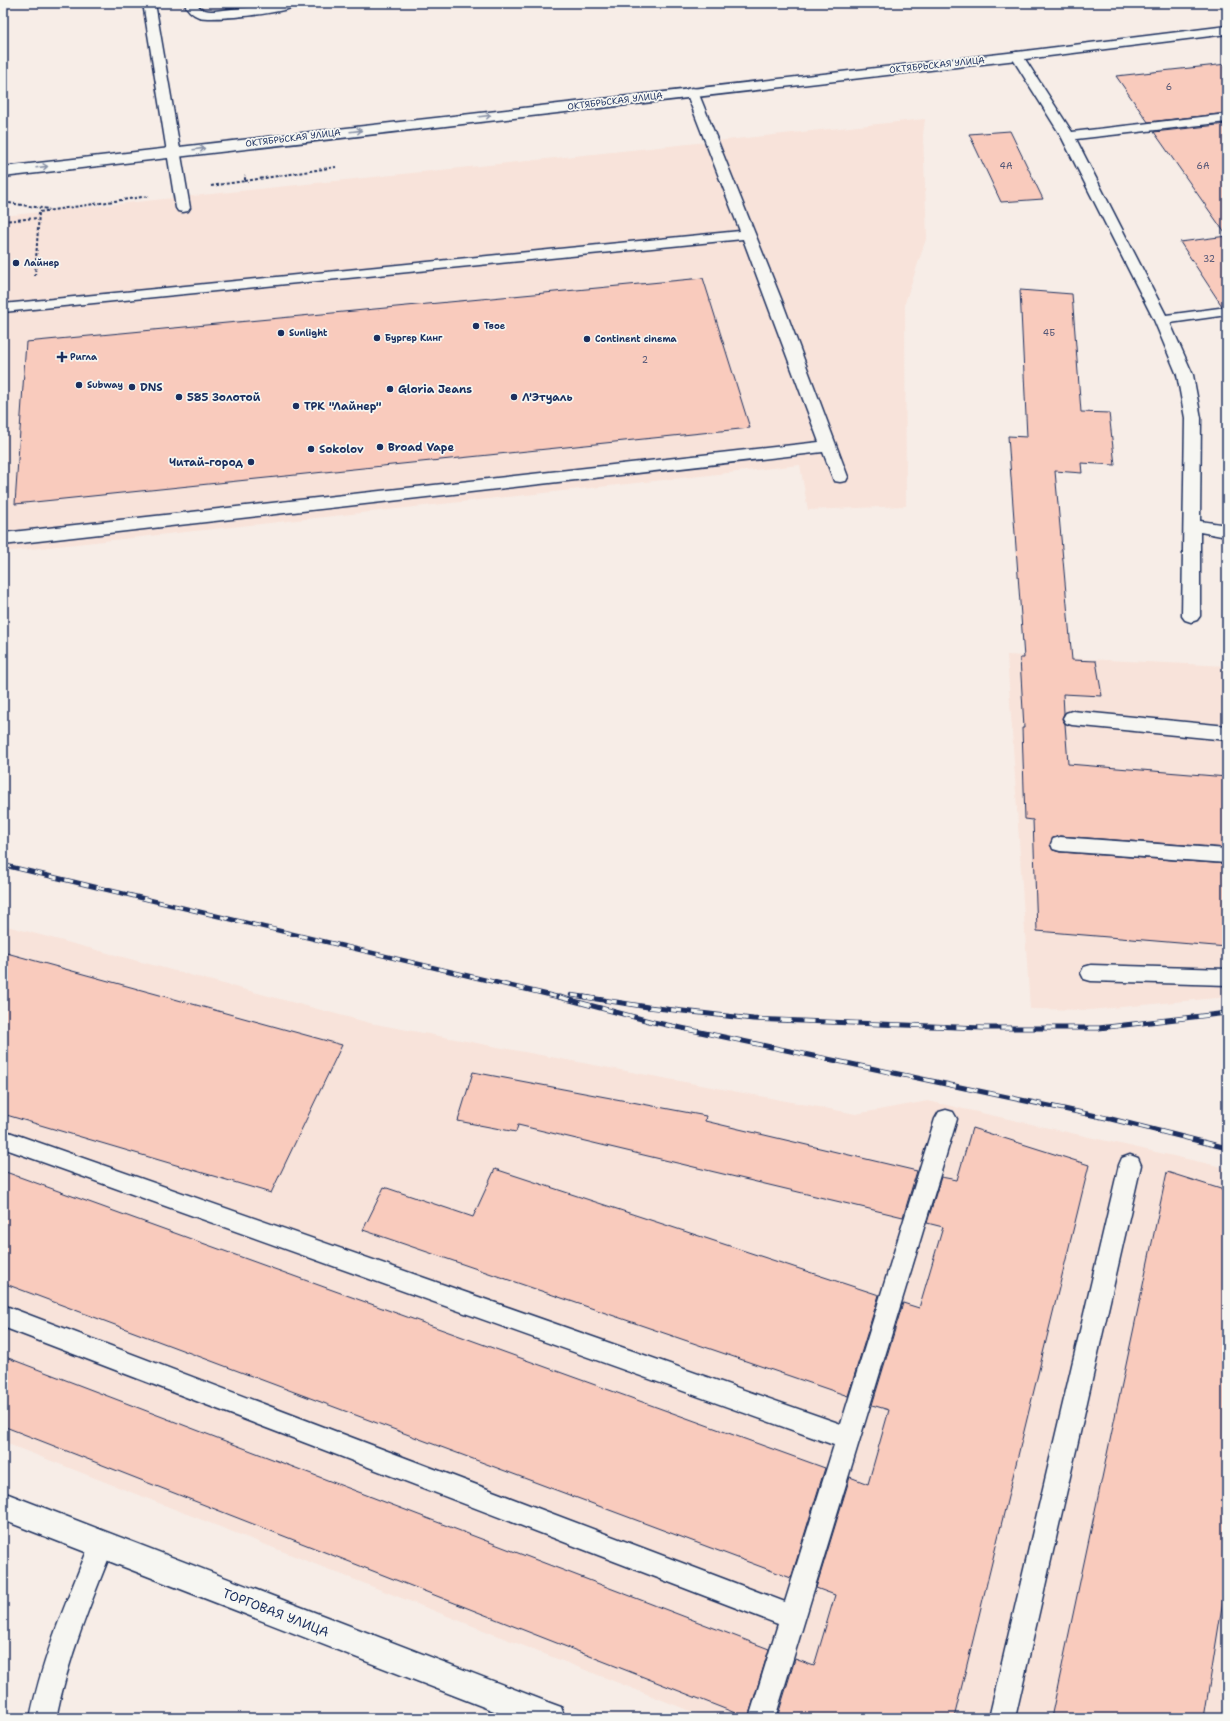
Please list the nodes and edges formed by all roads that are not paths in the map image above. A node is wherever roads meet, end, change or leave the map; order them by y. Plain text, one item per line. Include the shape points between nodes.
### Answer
1 (149, 3) edge
2 (190, 3) edge
3 (295, 3) edge
4 (1227, 30) edge
5 (1017, 56) junction
6 (692, 92) junction
7 (1227, 118) edge
8 (1068, 136) junction
9 (175, 152) junction
10 (3, 172) edge
11 (183, 208) dead end
12 (749, 234) junction
13 (3, 308) edge
14 (1227, 311) edge
15 (1161, 320) junction
16 (828, 446) junction
17 (840, 477) dead end
18 (1192, 525) junction
19 (1227, 531) edge
20 (3, 539) edge
21 (1191, 616) dead end
22 (1072, 718) dead end
23 (1227, 733) edge
24 (1060, 844) dead end
25 (1227, 856) edge
26 (1091, 974) dead end
27 (1227, 977) edge
28 (946, 1119) dead end
29 (3, 1140) edge
30 (1130, 1165) dead end
31 (3, 1316) edge
32 (848, 1438) junction
33 (3, 1506) edge
34 (102, 1545) junction
35 (793, 1617) junction
36 (43, 1718) edge
37 (550, 1718) edge
38 (762, 1718) edge
39 (1002, 1718) edge

1 - 9 lane
2 - 3 lane via 194,10 214,14 284,8
4 - 5 street, ОКТЯБРЬСКАЯ УЛИЦА
5 - 6 street, ОКТЯБРЬСКАЯ УЛИЦА
5 - 8 lane
9 -> 6 street, ОКТЯБРЬСКАЯ УЛИЦА
6 - 12 lane
7 - 8 lane
8 - 15 lane
10 -> 9 street, ОКТЯБРЬСКАЯ УЛИЦА
9 - 11 lane
12 - 13 lane
12 - 16 lane
14 - 15 lane
15 - 18 lane via 1185,375 1192,418
16 - 17 lane
16 - 20 lane
18 - 19 lane
18 - 21 lane
22 - 23 lane
24 - 25 lane
26 - 27 lane
28 - 32 lane
29 - 32 lane
30 - 39 lane
31 - 35 lane
32 - 35 lane
33 - 34 street, ТОРГОВАЯ УЛИЦА
34 - 36 lane via 66,1633 48,1688
34 - 37 street, ТОРГОВАЯ УЛИЦА
35 - 38 lane

